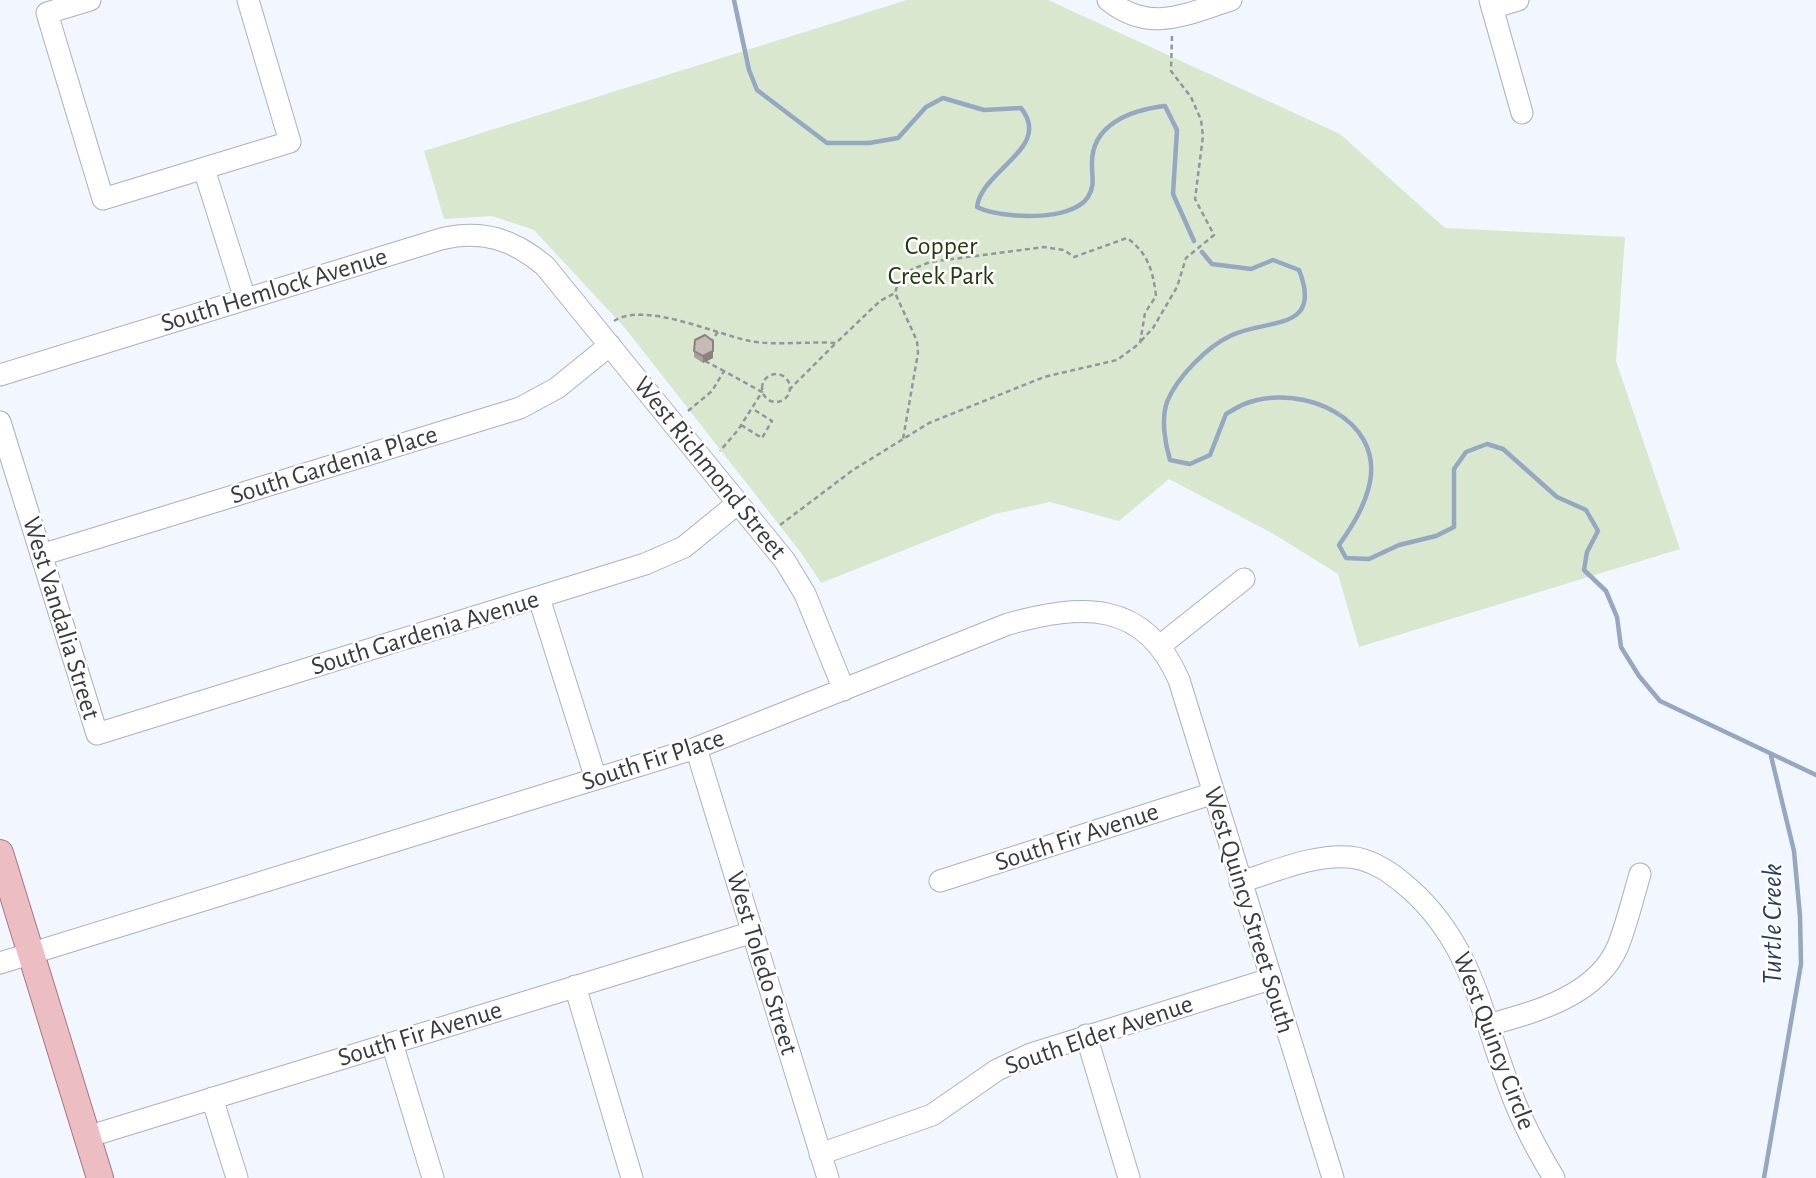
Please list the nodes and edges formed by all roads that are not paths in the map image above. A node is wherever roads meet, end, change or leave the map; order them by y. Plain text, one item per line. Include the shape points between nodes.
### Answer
1 (90, 0) edge
2 (248, 0) edge
3 (1231, 0) edge
4 (1518, 0) edge
5 (1491, 4) edge
6 (1114, 5) edge
7 (1522, 113) dead end
8 (204, 169) junction
9 (545, 266) joint
10 (245, 299) junction
11 (611, 334) junction
12 (0, 375) edge
13 (0, 422) edge
14 (738, 503) junction
15 (41, 555) junction
16 (1244, 579) dead end
17 (539, 598) junction
18 (1161, 645) junction
19 (844, 690) junction
20 (97, 734) joint
21 (696, 748) junction
22 (596, 779) junction
23 (1214, 793) junction
24 (0, 853) edge
25 (1640, 874) dead end
26 (940, 881) dead end
27 (1240, 882) junction
28 (753, 932) junction
29 (30, 953) junction
30 (0, 963) edge
31 (1270, 979) junction
32 (575, 986) junction
33 (1488, 1025) junction
34 (1086, 1035) junction
35 (392, 1042) junction
36 (212, 1098) junction
37 (87, 1137) junction
38 (820, 1154) junction
39 (100, 1178) edge
40 (237, 1178) edge
41 (433, 1178) edge
42 (632, 1178) edge
43 (828, 1178) edge
44 (1129, 1178) edge
45 (1333, 1178) edge
46 (1553, 1178) edge

1 - 8 street via 47,13 103,199
2 - 8 street via 290,142
3 - 6 street via 1155,20 1141,19
4 - 5 street
5 - 7 street
8 - 10 street
9 - 10 street, South Hemlock Avenue via 500,238 458,235
9 - 11 street, West Richmond Street
10 - 12 street, South Hemlock Avenue
11 - 14 street, West Richmond Street
11 - 15 street, South Gardenia Place via 557,388 520,408
13 - 15 street, West Vandalia Street
14 - 17 street, South Gardenia Avenue via 701,535 668,555
14 - 19 street, West Richmond Street via 796,576
15 - 20 street, West Vandalia Street
16 - 18 street
17 - 20 street, South Gardenia Avenue
17 - 22 street
18 - 19 street, South Fir Place via 1115,614 1059,611 1008,624
18 - 23 street, West Quincy Street South via 1179,680
19 - 21 street, South Fir Place
21 - 22 street, South Fir Place
21 - 28 street, West Toledo Street
22 - 29 street, South Fir Place
23 - 26 street, South Fir Avenue
23 - 27 street, West Quincy Street South
24 - 29 main road
25 - 33 street via 1617,948 1602,971 1564,999
27 - 31 street, West Quincy Street South
27 - 33 street, West Quincy Circle via 1335,857 1366,860 1381,868 1422,899 1453,937
28 - 32 street, South Fir Avenue
28 - 38 street, West Toledo Street
29 - 30 street
29 - 37 main road
31 - 34 street, South Elder Avenue
31 - 45 street, West Quincy Street South
32 - 35 street, South Fir Avenue
32 - 42 street
33 - 46 street, West Quincy Circle via 1524,1126
34 - 38 street, South Elder Avenue via 1014,1060 950,1105 913,1124
34 - 44 street
35 - 36 street, South Fir Avenue
35 - 41 street
36 - 37 street, South Fir Avenue
36 - 40 street
37 - 39 main road
38 - 43 street, West Toledo Street

